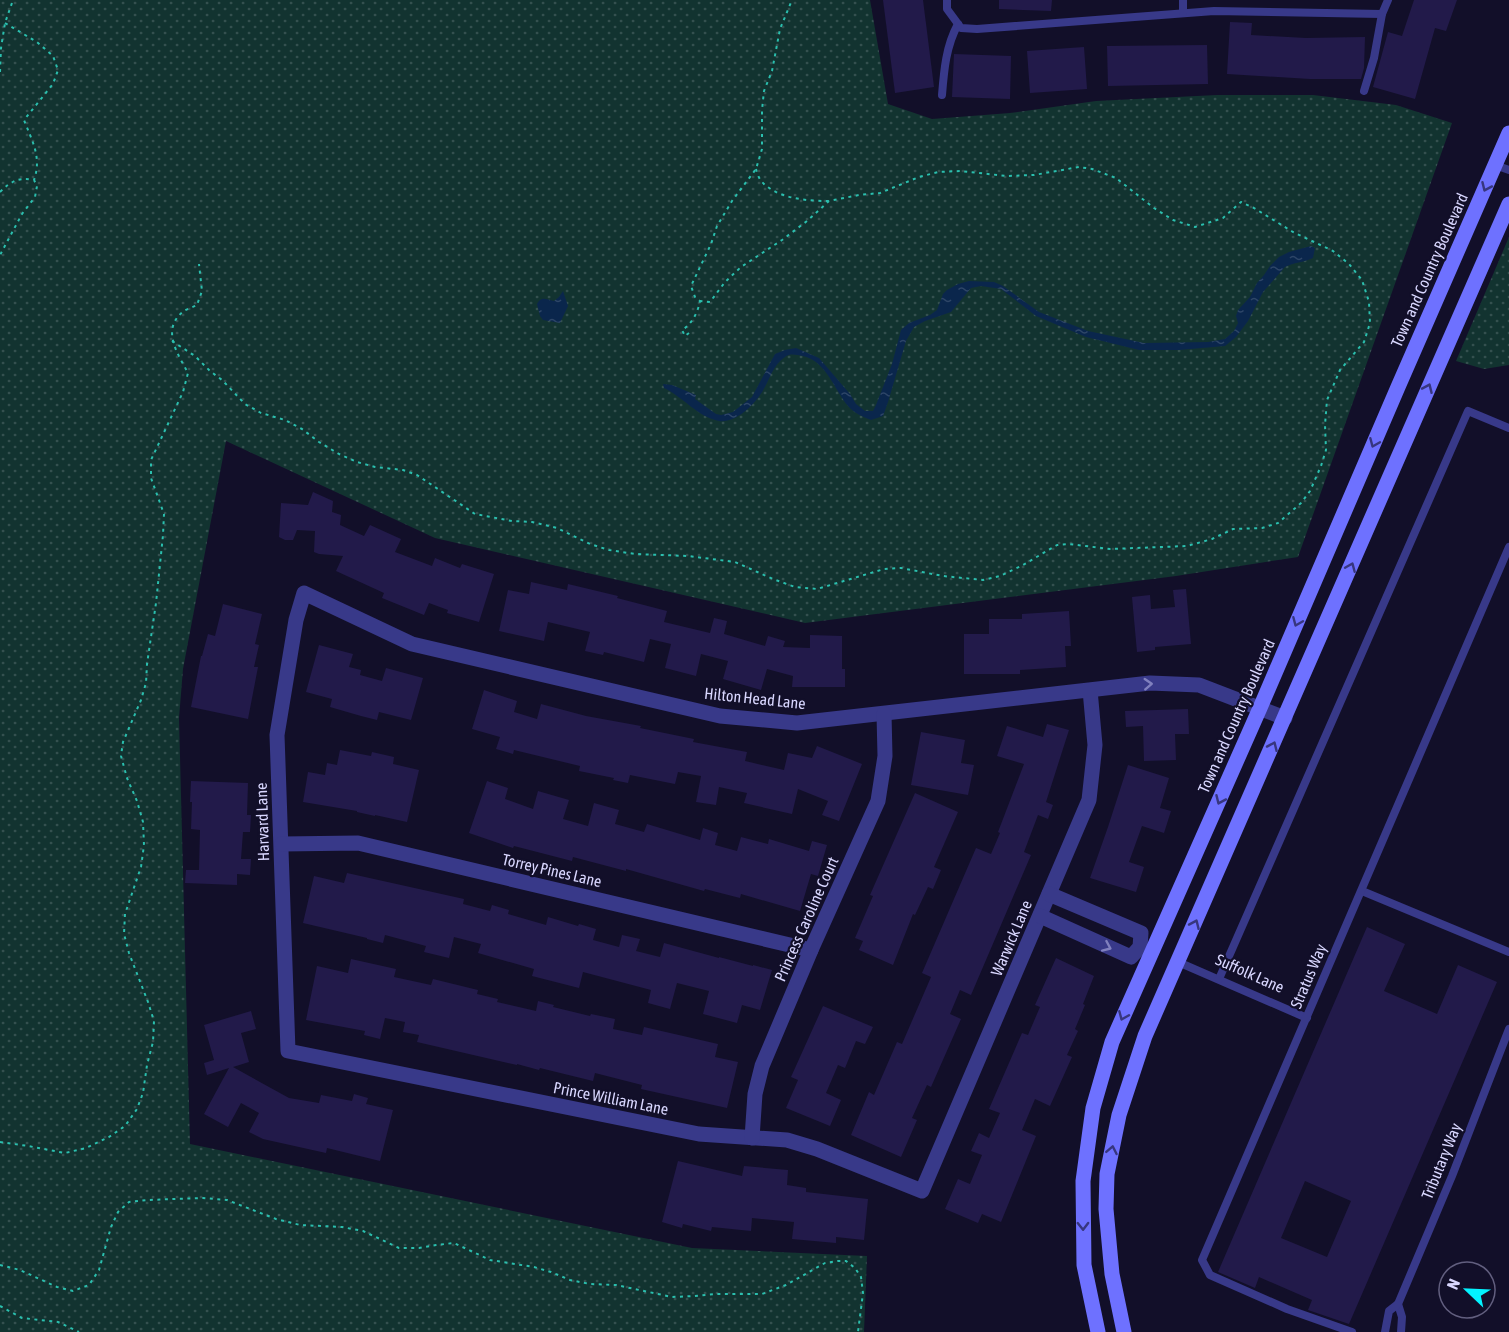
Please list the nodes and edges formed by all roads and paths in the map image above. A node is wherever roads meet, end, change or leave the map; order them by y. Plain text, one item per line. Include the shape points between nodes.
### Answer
1 (13, 0) edge
2 (792, 0) edge
3 (947, 0) edge
4 (1183, 0) edge
5 (1388, 0) edge
6 (1184, 13) junction
7 (1382, 14) junction
8 (5, 23) junction
9 (958, 24) junction
10 (0, 72) edge
11 (1364, 91) dead end
12 (942, 95) dead end
13 (1509, 133) edge
14 (1502, 167) edge
15 (756, 169) junction
16 (34, 180) junction
17 (0, 192) edge
18 (829, 201) junction
19 (1509, 204) edge
20 (0, 255) edge
21 (198, 264) dead end
22 (700, 301) junction
23 (689, 333) dead end
24 (172, 341) junction
25 (1509, 428) edge
26 (1509, 547) edge
27 (304, 593) joint
28 (1090, 690) junction
29 (1260, 708) junction
30 (884, 714) junction
31 (1285, 717) junction
32 (282, 844) junction
33 (1362, 891) junction
34 (1049, 894) junction
35 (1040, 916) junction
36 (1146, 949) junction
37 (811, 950) junction
38 (1509, 951) edge
39 (1178, 962) junction
40 (1219, 979) junction
41 (1138, 982) junction
42 (1164, 993) junction
43 (1307, 1018) junction
44 (1509, 1029) edge
45 (288, 1051) joint
46 (752, 1138) junction
47 (0, 1142) edge
48 (1083, 1187) junction
49 (1107, 1187) junction
50 (922, 1191) joint
51 (0, 1265) edge
52 (1398, 1304) junction
53 (0, 1306) edge
54 (79, 1332) edge
55 (858, 1332) edge
56 (1098, 1332) edge
57 (1124, 1332) edge
58 (1352, 1332) edge
59 (1385, 1332) edge
60 (1401, 1332) edge

1 - 8 path
2 - 15 path via 764,91 762,149
3 - 9 lane via 947,9
4 - 6 lane
5 - 7 lane
6 - 7 lane
6 - 9 lane via 977,29 961,28
7 - 11 lane
8 - 10 path
8 - 16 path via 53,56 58,70 53,84 24,120 35,147 38,169
9 - 12 lane via 945,63
13 - 14 main road, Town and Country Boulevard
14 -> 29 main road, Town and Country Boulevard via 1389,408
15 - 18 path via 761,181 780,194 807,201
15 - 22 path via 717,226 691,286
16 - 17 path via 14,180
16 - 20 path via 35,197
18 - 22 path via 807,222 741,267 710,303
18 - 24 path via 880,193 938,172 1007,177 1078,167 1116,178 1154,208 1184,225 1195,227 1223,219 1241,202 1333,251 1362,280 1370,323 1364,342 1340,370 1327,400 1326,450 1310,491 1278,523 1233,529 1187,546 1110,549 1057,545 1000,576 983,580 901,568 884,569 817,589 795,587 735,562 635,554 590,544 557,528 474,514 417,475 357,462 285,420 245,404 195,356
31 -> 19 main road
21 - 24 path via 202,291 197,305 183,312 173,324
22 - 23 path via 689,326 682,330 685,336
24 - 47 path via 188,373 151,460 151,478 164,514 163,535 146,683 121,756 144,833 141,867 125,914 124,934 154,1021 143,1093 125,1125 86,1148 65,1153
25 - 40 lane via 1468,411
26 - 33 lane, Stratus Way
27 - 30 street, Hilton Head Lane via 412,644 720,716 798,723
27 - 32 street, Harvard Lane via 277,735
28 -> 29 street, Hilton Head Lane via 1150,683 1199,685
28 - 30 street, Hilton Head Lane
28 - 34 street, Warwick Lane via 1095,745 1089,800
29 - 31 street, Hilton Head Lane
29 -> 36 main road, Town and Country Boulevard
30 - 37 street, Princess Caroline Court via 885,756 878,801
39 -> 31 main road
32 - 37 street, Torrey Pines Lane via 358,843
32 - 45 street, Harvard Lane
33 - 38 lane
33 - 43 lane, Stratus Way
34 - 35 street, Warwick Lane
34 - 36 street via 1141,933
35 -> 36 street via 1131,957
35 - 50 street, Warwick Lane
36 - 41 main road, Town and Country Boulevard
37 - 46 street, Princess Caroline Court via 762,1066 755,1094
39 - 40 lane, Suffolk Lane
39 - 42 main road
40 - 43 lane, Suffolk Lane
41 - 42 main road
41 -> 48 main road, Town and Country Boulevard via 1112,1042 1093,1108
49 -> 42 main road via 1119,1115
43 - 58 lane, Stratus Way via 1202,1260 1209,1275
44 - 52 lane, Tributary Way
45 - 46 street, Prince William Lane via 699,1134
46 - 50 street, Prince William Lane via 787,1140 817,1149
48 - 49 main road
48 -> 56 main road, Town and Country Boulevard via 1084,1265
49 - 57 main road via 1112,1274
51 - 55 path via 73,1291 89,1285 94,1278 111,1227 118,1212 129,1202 203,1198 227,1200 300,1225 363,1232 399,1248 454,1243 490,1260 551,1272 570,1280 672,1297 762,1294 825,1263 846,1261 861,1277
52 - 59 lane, Tributary Way via 1389,1311
52 - 60 lane, Tributary Way
53 - 54 path via 22,1318 58,1322

